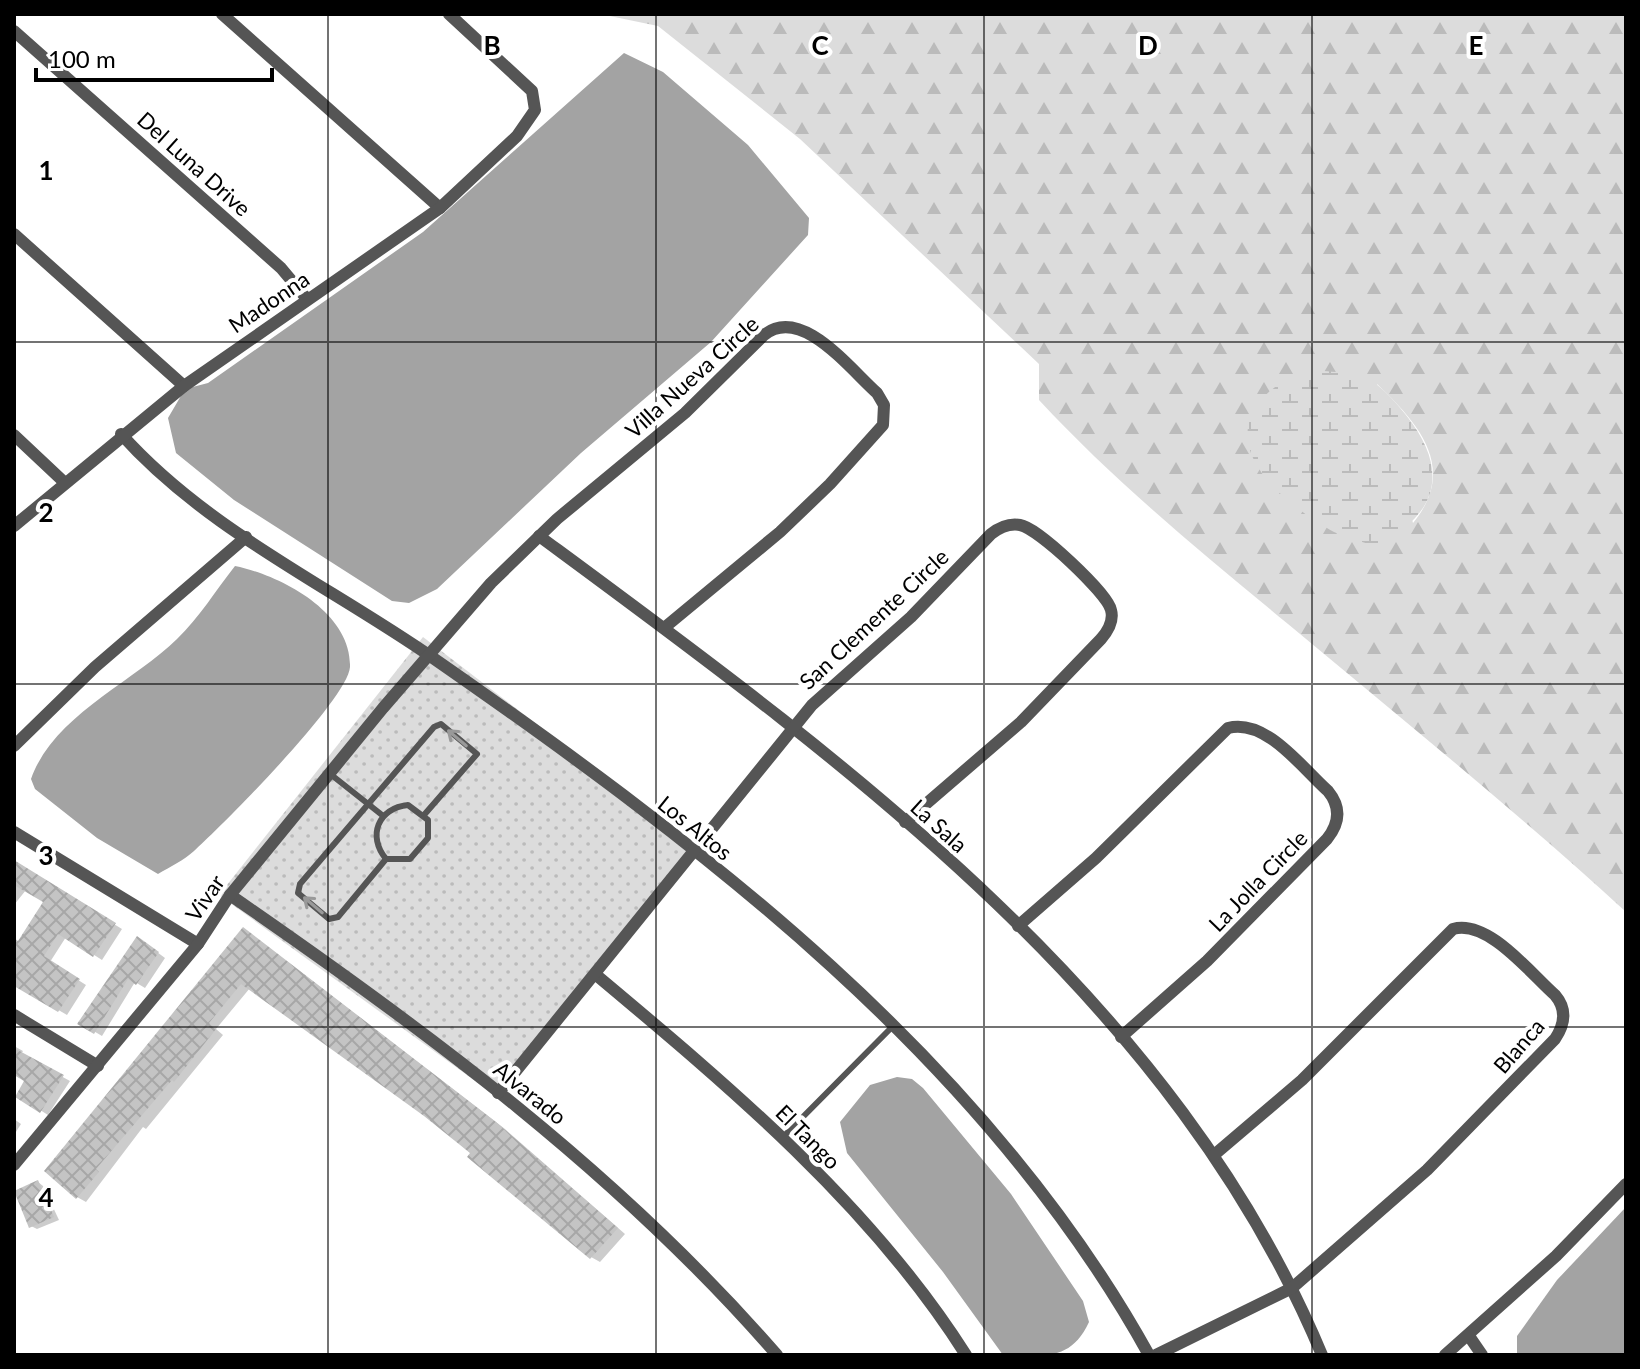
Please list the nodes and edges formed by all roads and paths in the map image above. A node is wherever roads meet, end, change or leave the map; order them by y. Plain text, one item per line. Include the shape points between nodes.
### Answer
1 (222, 14) edge
2 (449, 14) edge
3 (14, 31) edge
4 (440, 208) junction
5 (14, 234) edge
6 (307, 299) junction
7 (184, 386) junction
8 (121, 434) junction
9 (14, 435) edge
10 (64, 482) junction
11 (14, 526) edge
12 (539, 536) junction
13 (246, 537) junction
14 (664, 628) junction
15 (428, 654) junction
16 (792, 729) junction
17 (14, 746) edge
18 (329, 773) junction
19 (369, 805) junction
20 (382, 815) junction
21 (424, 815) junction
22 (905, 822) junction
23 (14, 832) edge
24 (694, 852) junction
25 (386, 859) junction
26 (230, 895) junction
27 (1018, 926) junction
28 (198, 944) junction
29 (595, 974) junction
30 (14, 1015) edge
31 (894, 1026) junction
32 (1121, 1037) junction
33 (98, 1066) junction
34 (498, 1093) junction
35 (782, 1138) junction
36 (1214, 1155) junction
37 (14, 1165) edge
38 (1626, 1184) edge
39 (1292, 1288) junction
40 (1469, 1336) junction
41 (777, 1355) edge
42 (966, 1355) edge
43 (1149, 1355) edge
44 (1156, 1355) edge
45 (1322, 1355) edge
46 (1445, 1355) edge
47 (1482, 1355) edge

1 - 4 street
2 - 4 street, Madonna via 529,85 535,105 517,136
3 - 6 street, Del Luna Drive via 281,268
4 - 6 street, Madonna
5 - 7 street
6 - 7 street, Madonna
7 - 8 street, Madonna
8 - 10 street, Madonna
8 - 13 street, Los Altos via 173,486
9 - 10 street
10 - 11 street, Madonna
12 - 14 street, La Sala
12 - 14 street, Villa Nueva Circle via 685,413 769,331 786,325 808,332 877,393 884,405 883,425 780,532
12 - 15 street
13 - 15 street, Los Altos
13 - 17 street via 95,667
14 - 16 street, La Sala
15 - 18 street, Vivar
15 - 24 street, Los Altos
16 - 22 street, La Sala
16 - 22 street, San Clemente Circle via 991,534 1012,524 1034,531 1103,593 1111,624 1021,722
16 - 24 street, San Clemente Circle
18 - 19 lane
18 - 26 street, Vivar
19 - 20 lane
21 -> 19 lane via 477,754 441,724
25 -> 19 lane via 338,917 329,919 298,893 300,884
20 - 21 lane via 408,805
20 - 25 lane via 375,835
21 - 25 lane via 431,830 410,859
22 - 27 street, La Sala
23 - 28 street
24 - 29 street, San Clemente Circle
24 - 31 street, Los Altos
26 - 28 street, Vivar
26 - 34 street, Alvarado via 381,1001
27 - 32 street, La Sala
27 - 32 street, La Jolla Circle via 1096,858 1228,728 1256,728 1328,791 1338,817 1327,839 1244,926
28 - 33 street, Vivar
29 - 34 street, San Clemente Circle
29 - 35 street, El Tango
30 - 33 street
31 - 35 lane
31 - 43 street, Los Altos via 1051,1200 1115,1293
32 - 36 street, La Sala
33 - 37 street, Vivar
34 - 41 street, Alvarado via 670,1241
35 - 42 street, El Tango via 868,1229
36 - 39 street, La Sala
36 - 39 street, Blanca via 1312,1071 1453,929 1470,927 1488,935 1559,1000 1564,1017 1555,1039 1427,1170
38 - 40 street
39 - 44 street, Blanca
39 - 45 street, La Sala
40 - 46 street
40 - 47 street

